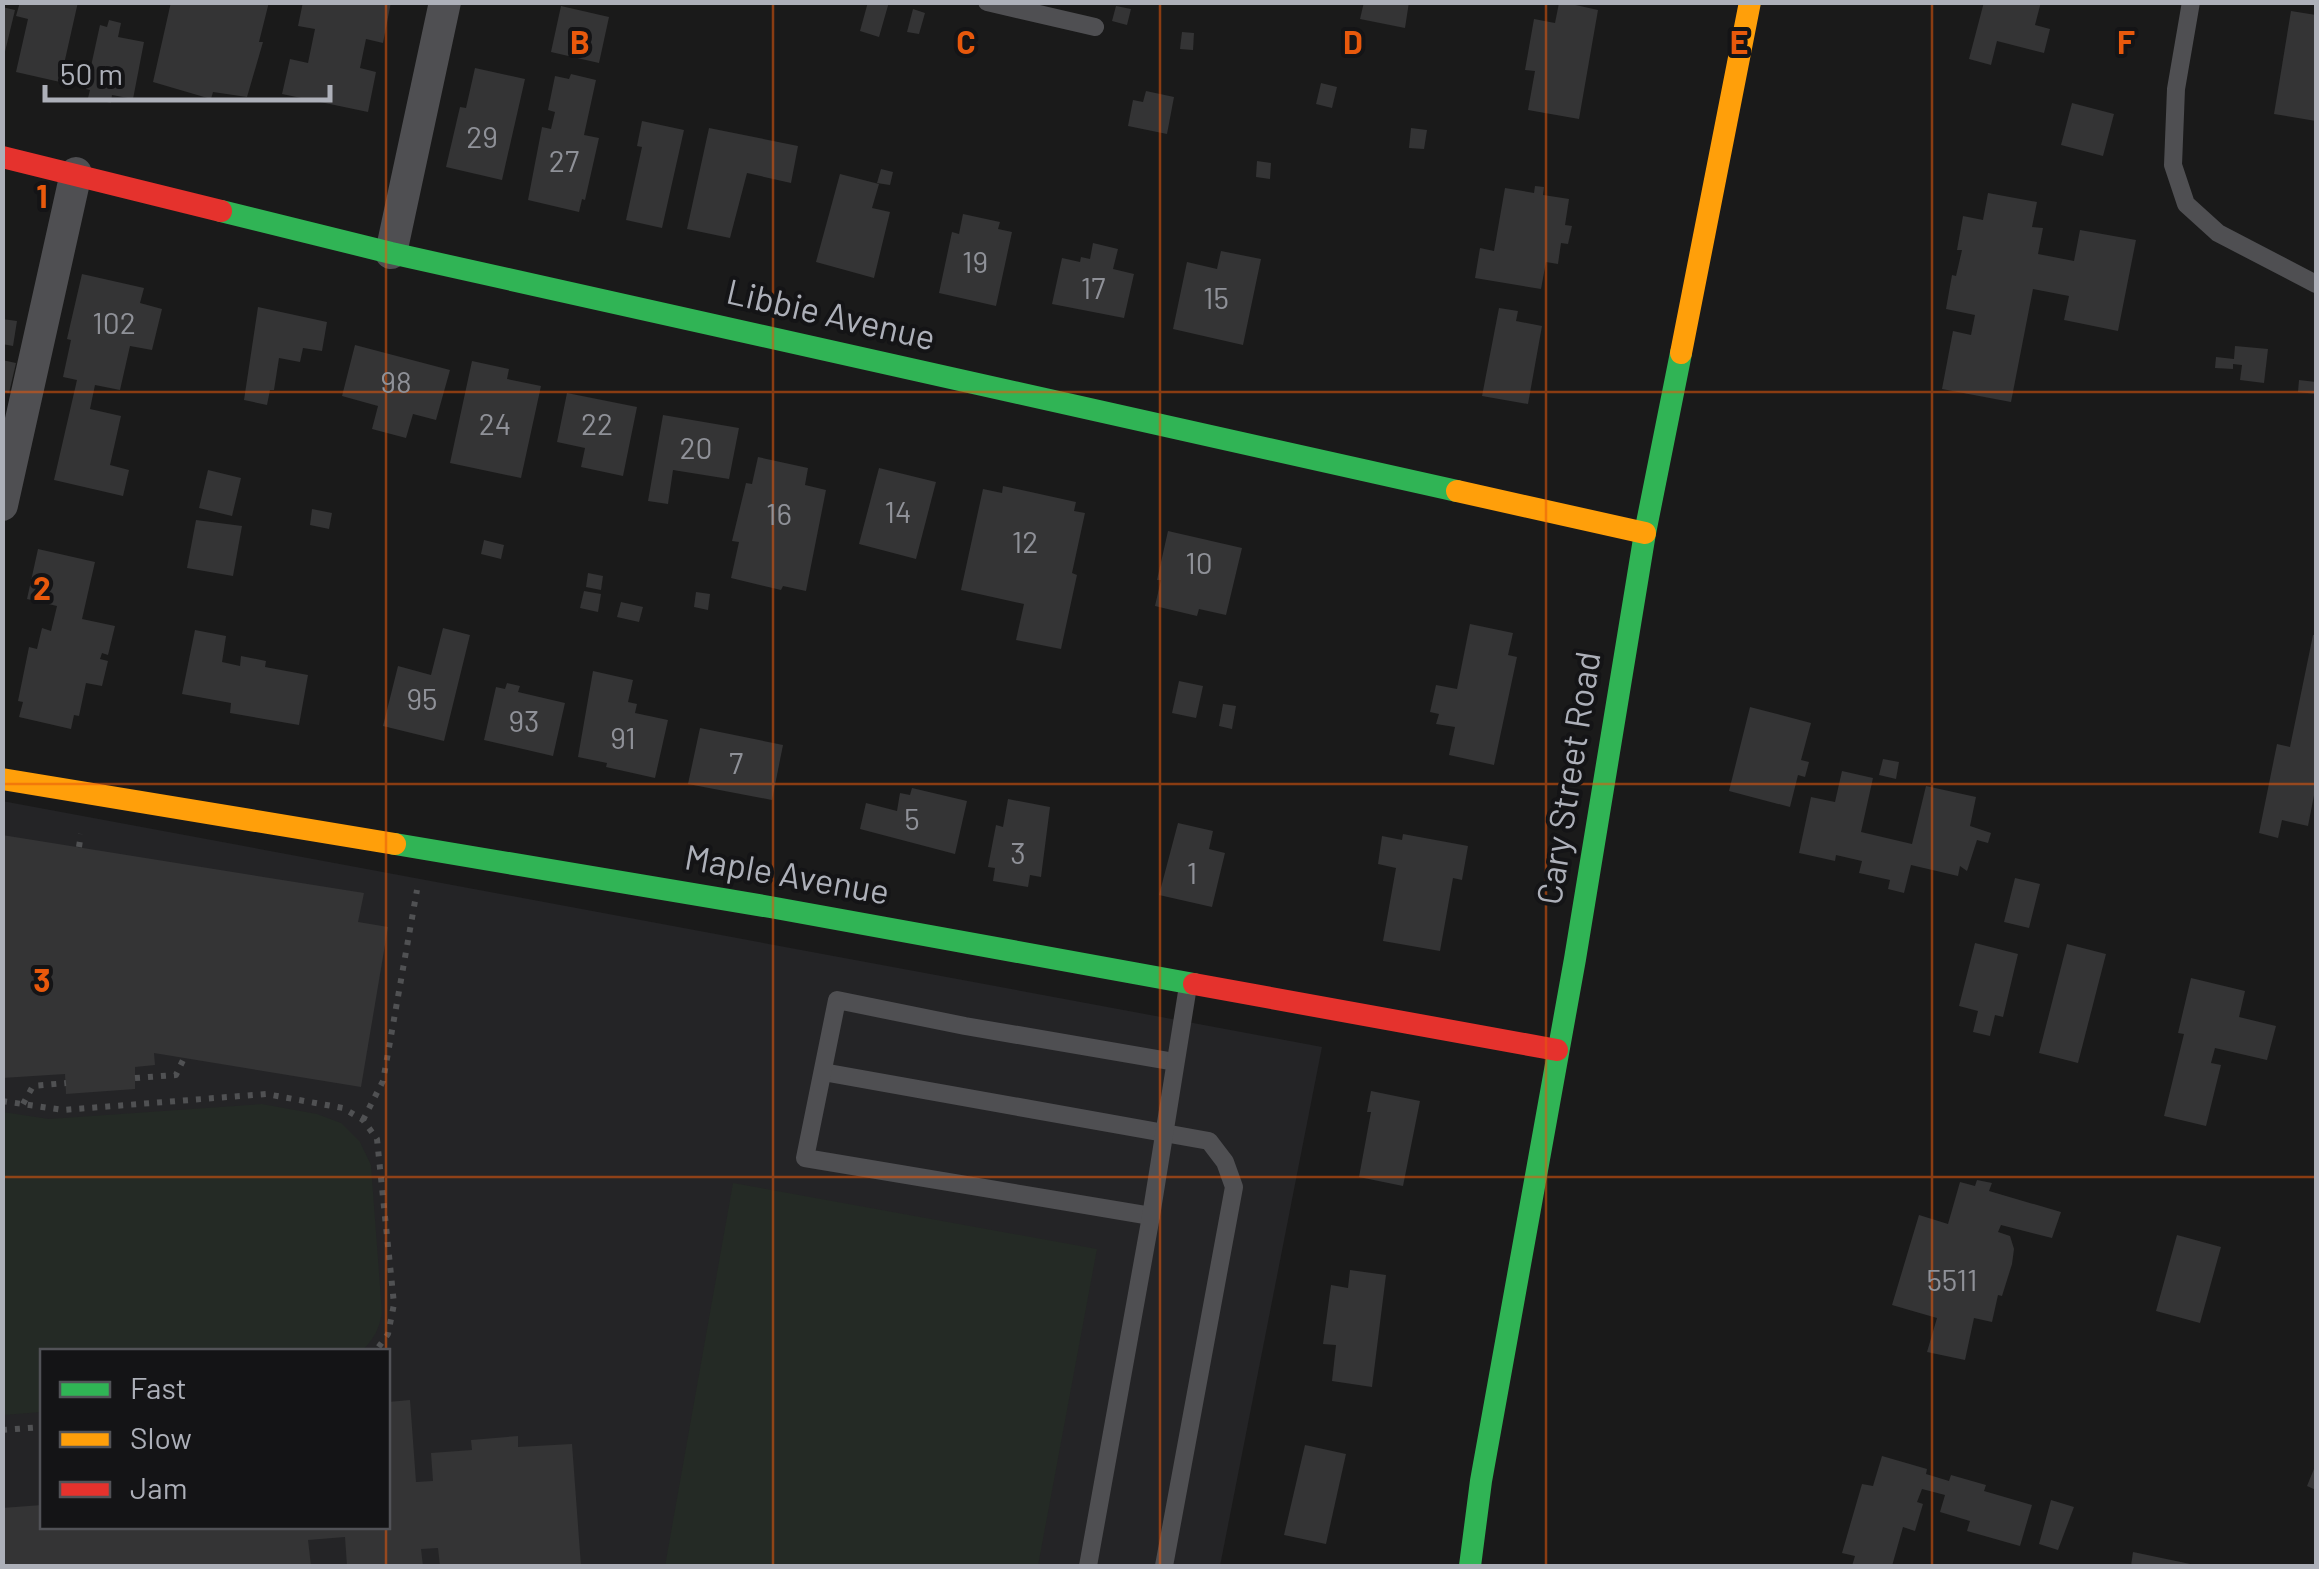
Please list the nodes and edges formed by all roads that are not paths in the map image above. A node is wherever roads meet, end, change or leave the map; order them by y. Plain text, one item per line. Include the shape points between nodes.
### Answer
1 (445, 2) edge
2 (987, 2) edge
3 (1750, 2) edge
4 (2191, 2) edge
5 (1095, 27) dead end
6 (2, 156) edge
7 (76, 173) junction
8 (391, 253) junction
9 (2316, 284) edge
10 (2, 506) edge
11 (1646, 533) junction
12 (2, 779) edge
13 (1189, 982) junction
14 (1558, 1050) junction
15 (1174, 1062) junction
16 (823, 1072) junction
17 (1164, 1132) junction
18 (1151, 1216) junction
19 (1088, 1566) edge
20 (1164, 1566) edge
21 (1470, 1566) edge

1 - 8 street
2 - 5 lane
3 - 11 main road, Cary Street Road
4 - 9 lane via 2172,165 2186,204 2218,233
6 - 7 main road, Libbie Avenue
7 - 8 main road, Libbie Avenue
7 - 10 street
8 - 11 main road, Libbie Avenue
11 - 14 main road, Cary Street Road
12 - 13 main road, Maple Avenue
13 - 14 main road, Maple Avenue
13 - 15 lane
14 - 21 main road, Cary Street Road
15 - 16 lane via 837,1000
15 - 17 lane
16 - 17 lane
16 - 18 lane via 804,1158
17 - 18 lane
17 - 20 lane via 1209,1140 1234,1186
18 - 19 lane

